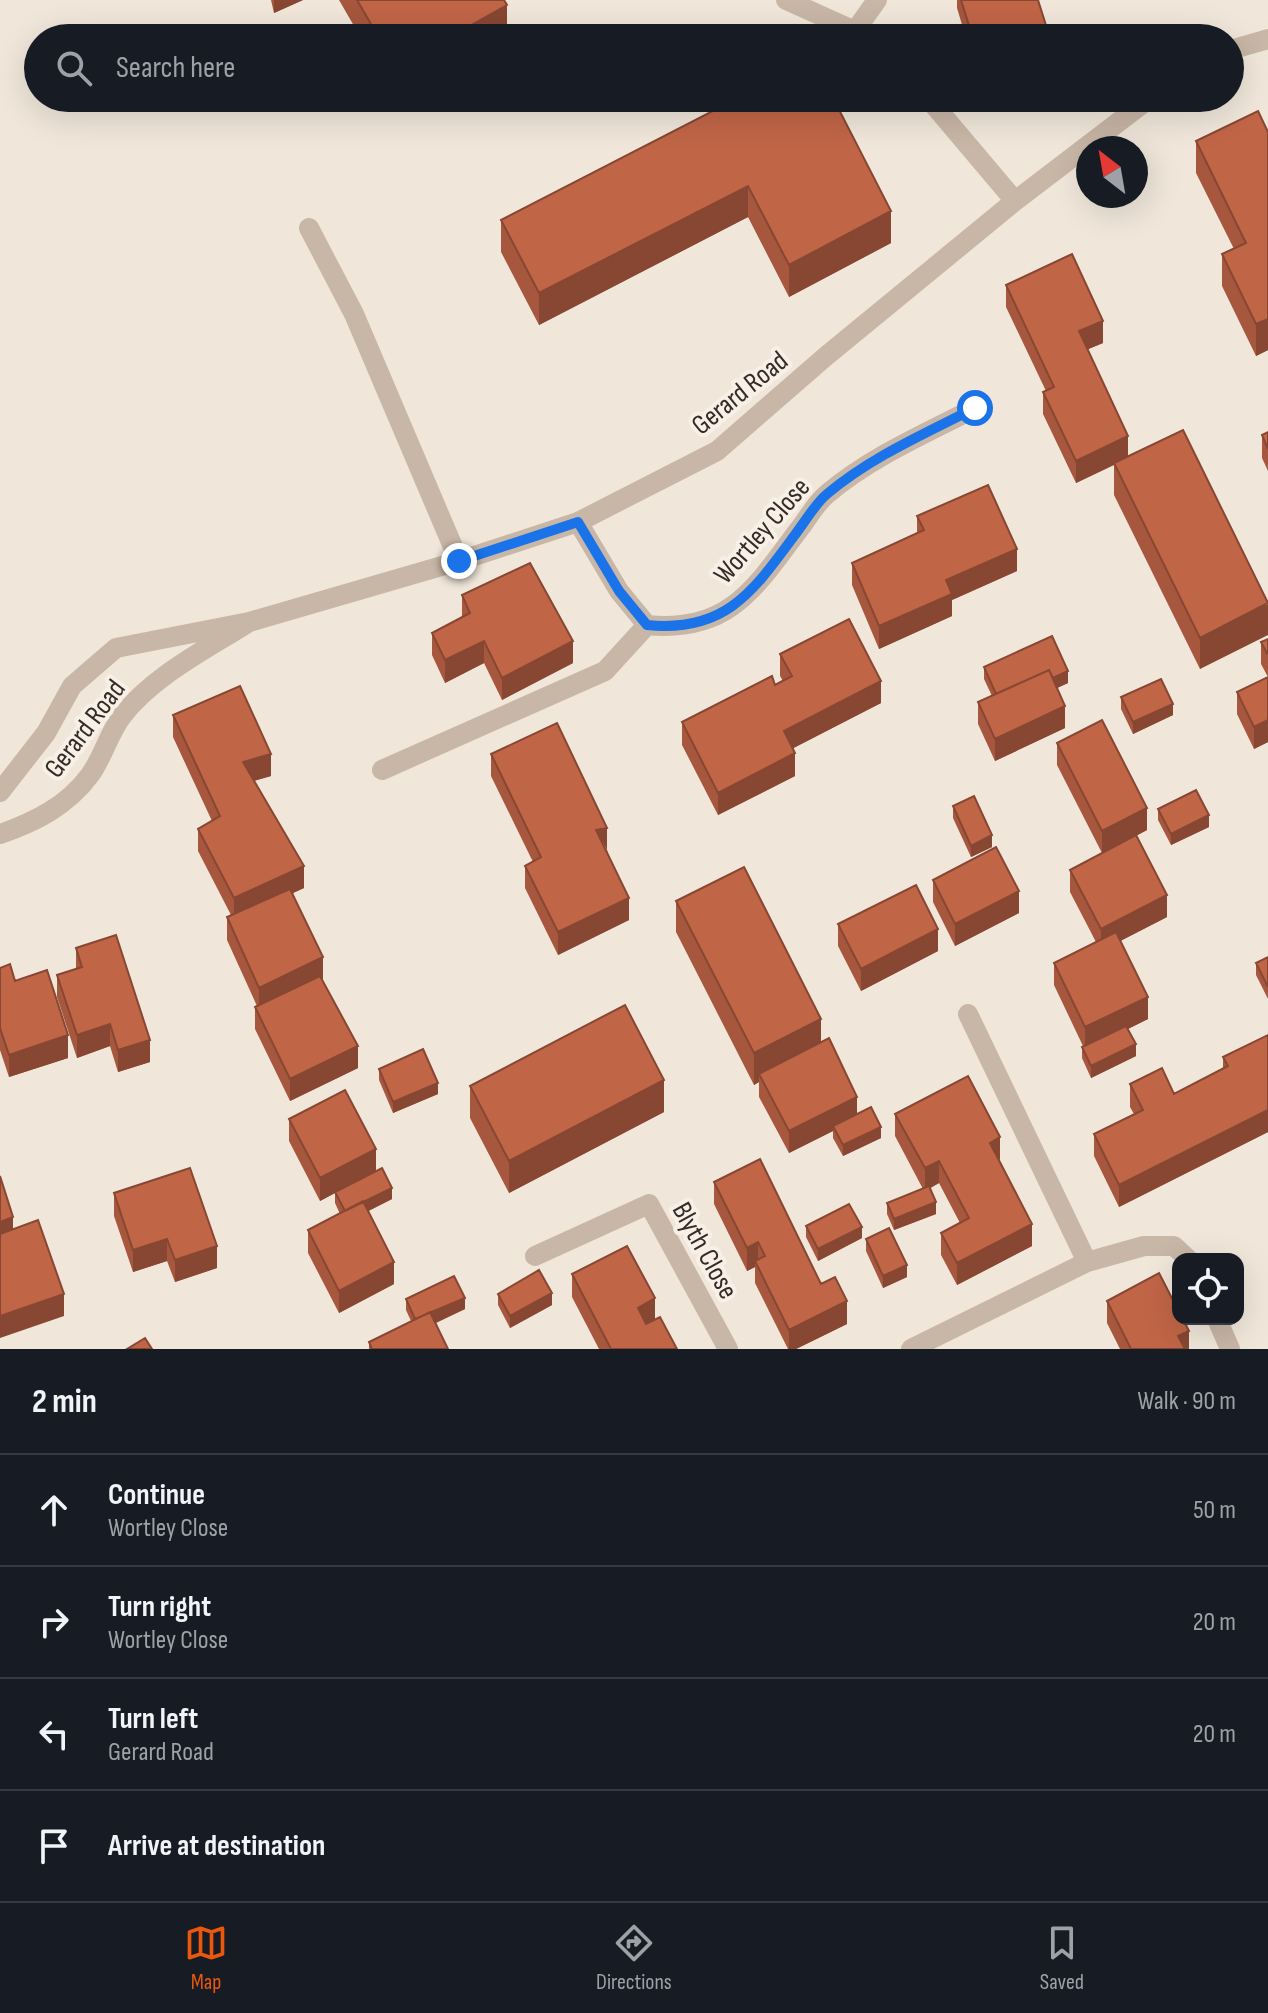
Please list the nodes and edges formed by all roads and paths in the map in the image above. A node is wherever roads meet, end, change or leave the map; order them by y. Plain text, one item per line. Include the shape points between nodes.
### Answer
1 (786, 0) edge
2 (877, 0) edge
3 (838, 24) edge
4 (864, 24) edge
5 (1268, 39) edge
6 (1244, 46) edge
7 (940, 112) edge
8 (1132, 112) edge
9 (1015, 201) junction
10 (309, 228) dead end
11 (975, 408) dead end
12 (578, 522) junction
13 (459, 561) junction
14 (249, 622) junction
15 (647, 625) junction
16 (382, 770) dead end
17 (0, 792) edge
18 (0, 834) edge
19 (968, 1014) dead end
20 (1182, 1253) edge
21 (535, 1256) dead end
22 (1087, 1262) junction
23 (1220, 1325) edge
24 (728, 1349) edge
25 (911, 1349) edge
26 (1230, 1349) edge

1 - 3 street
2 - 4 street
5 - 6 street
7 - 9 street
8 - 9 street, Gerard Road
9 - 12 street, Gerard Road via 717,451
10 - 13 street via 354,314
11 - 15 street, Wortley Close via 859,469 823,497 739,603 703,622 675,628
12 - 13 street, Gerard Road
12 - 15 street via 619,591
13 - 14 street, Gerard Road
14 - 17 street, Gerard Road via 116,648 72,686 46,733
14 - 18 street, Gerard Road via 153,684 122,716 90,775 67,799 38,821
15 - 16 street via 605,671
19 - 22 street
20 - 22 street via 1174,1246 1144,1246
21 - 24 street, Blyth Close via 649,1204
22 - 25 street
23 - 26 street

